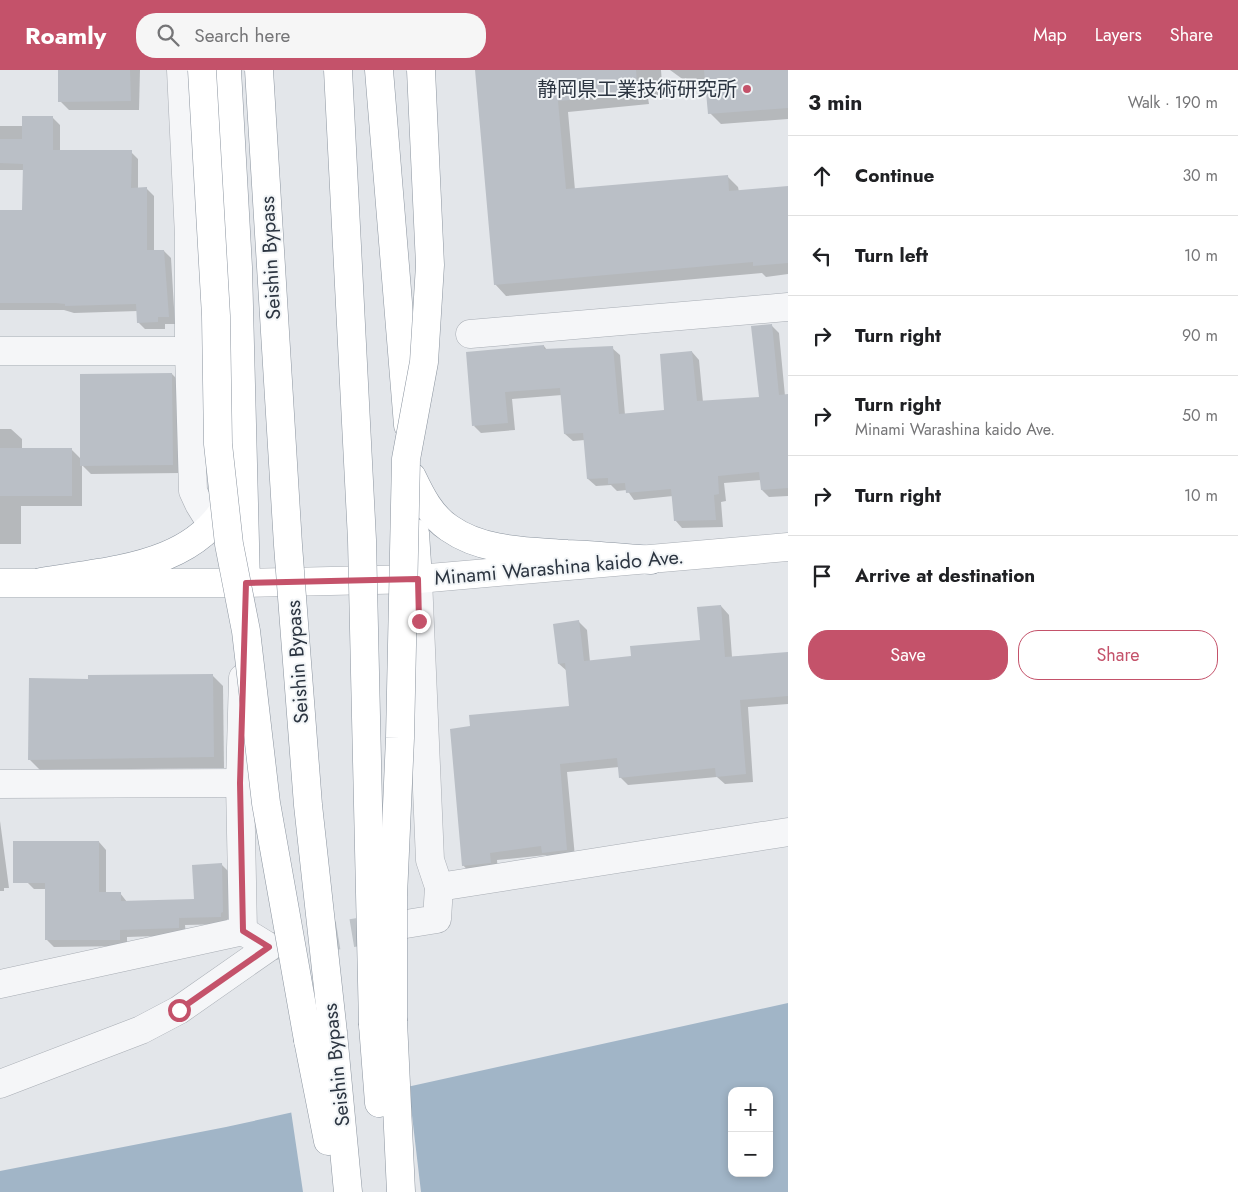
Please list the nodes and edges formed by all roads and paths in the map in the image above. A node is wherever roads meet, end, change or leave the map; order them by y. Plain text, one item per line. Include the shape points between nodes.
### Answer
1 (181, 70) edge
2 (202, 70) edge
3 (227, 70) edge
4 (259, 70) edge
5 (338, 70) edge
6 (379, 70) edge
7 (421, 70) edge
8 (788, 307) edge
9 (470, 334) dead end
10 (0, 351) edge
11 (189, 351) junction
12 (242, 470) junction
13 (412, 477) junction
14 (212, 525) junction
15 (788, 547) edge
16 (651, 560) junction
17 (418, 579) junction
18 (41, 582) junction
19 (0, 583) edge
20 (246, 583) junction
21 (240, 783) junction
22 (0, 784) edge
23 (788, 832) edge
24 (439, 887) junction
25 (406, 924) tunnel mouth
26 (243, 931) junction
27 (0, 984) edge
28 (0, 1084) edge
29 (338, 1192) edge
30 (348, 1192) edge
31 (388, 1192) edge
32 (401, 1192) edge

1 - 11 street via 189,236
2 - 29 main road, bridge via 216,316 218,444 228,535 246,631 266,803
3 - 12 main road via 238,267
4 - 30 main road, Seishin Bypass, bridge via 288,545 308,805
5 - 31 main road, Seishin Bypass, bridge via 362,540 373,1025
6 - 13 main road
7 - 32 main road, bridge via 430,265 424,362 406,459 393,896 393,1021
8 - 9 street
10 - 11 street
11 - 14 street via 193,491
12 - 14 main road via 230,500
12 - 20 main road
13 - 16 main road via 420,496 433,513 450,529 479,543 512,550
13 - 17 main road
14 - 18 main road via 167,557 140,565
15 - 16 main road, Minami Warashina kaido Ave.
16 - 17 main road, Minami Warashina kaido Ave.
17 - 20 main road, Minami Warashina kaido Ave.
17 - 24 street via 430,860
18 - 19 main road, Minami Warashina kaido Ave.
18 - 20 main road, Minami Warashina kaido Ave.
20 - 21 street
21 - 22 street
21 - 26 street
23 - 24 street
24 - 25 street via 437,919
26 - 27 street
26 - 28 street via 269,947 179,1010 141,1030

